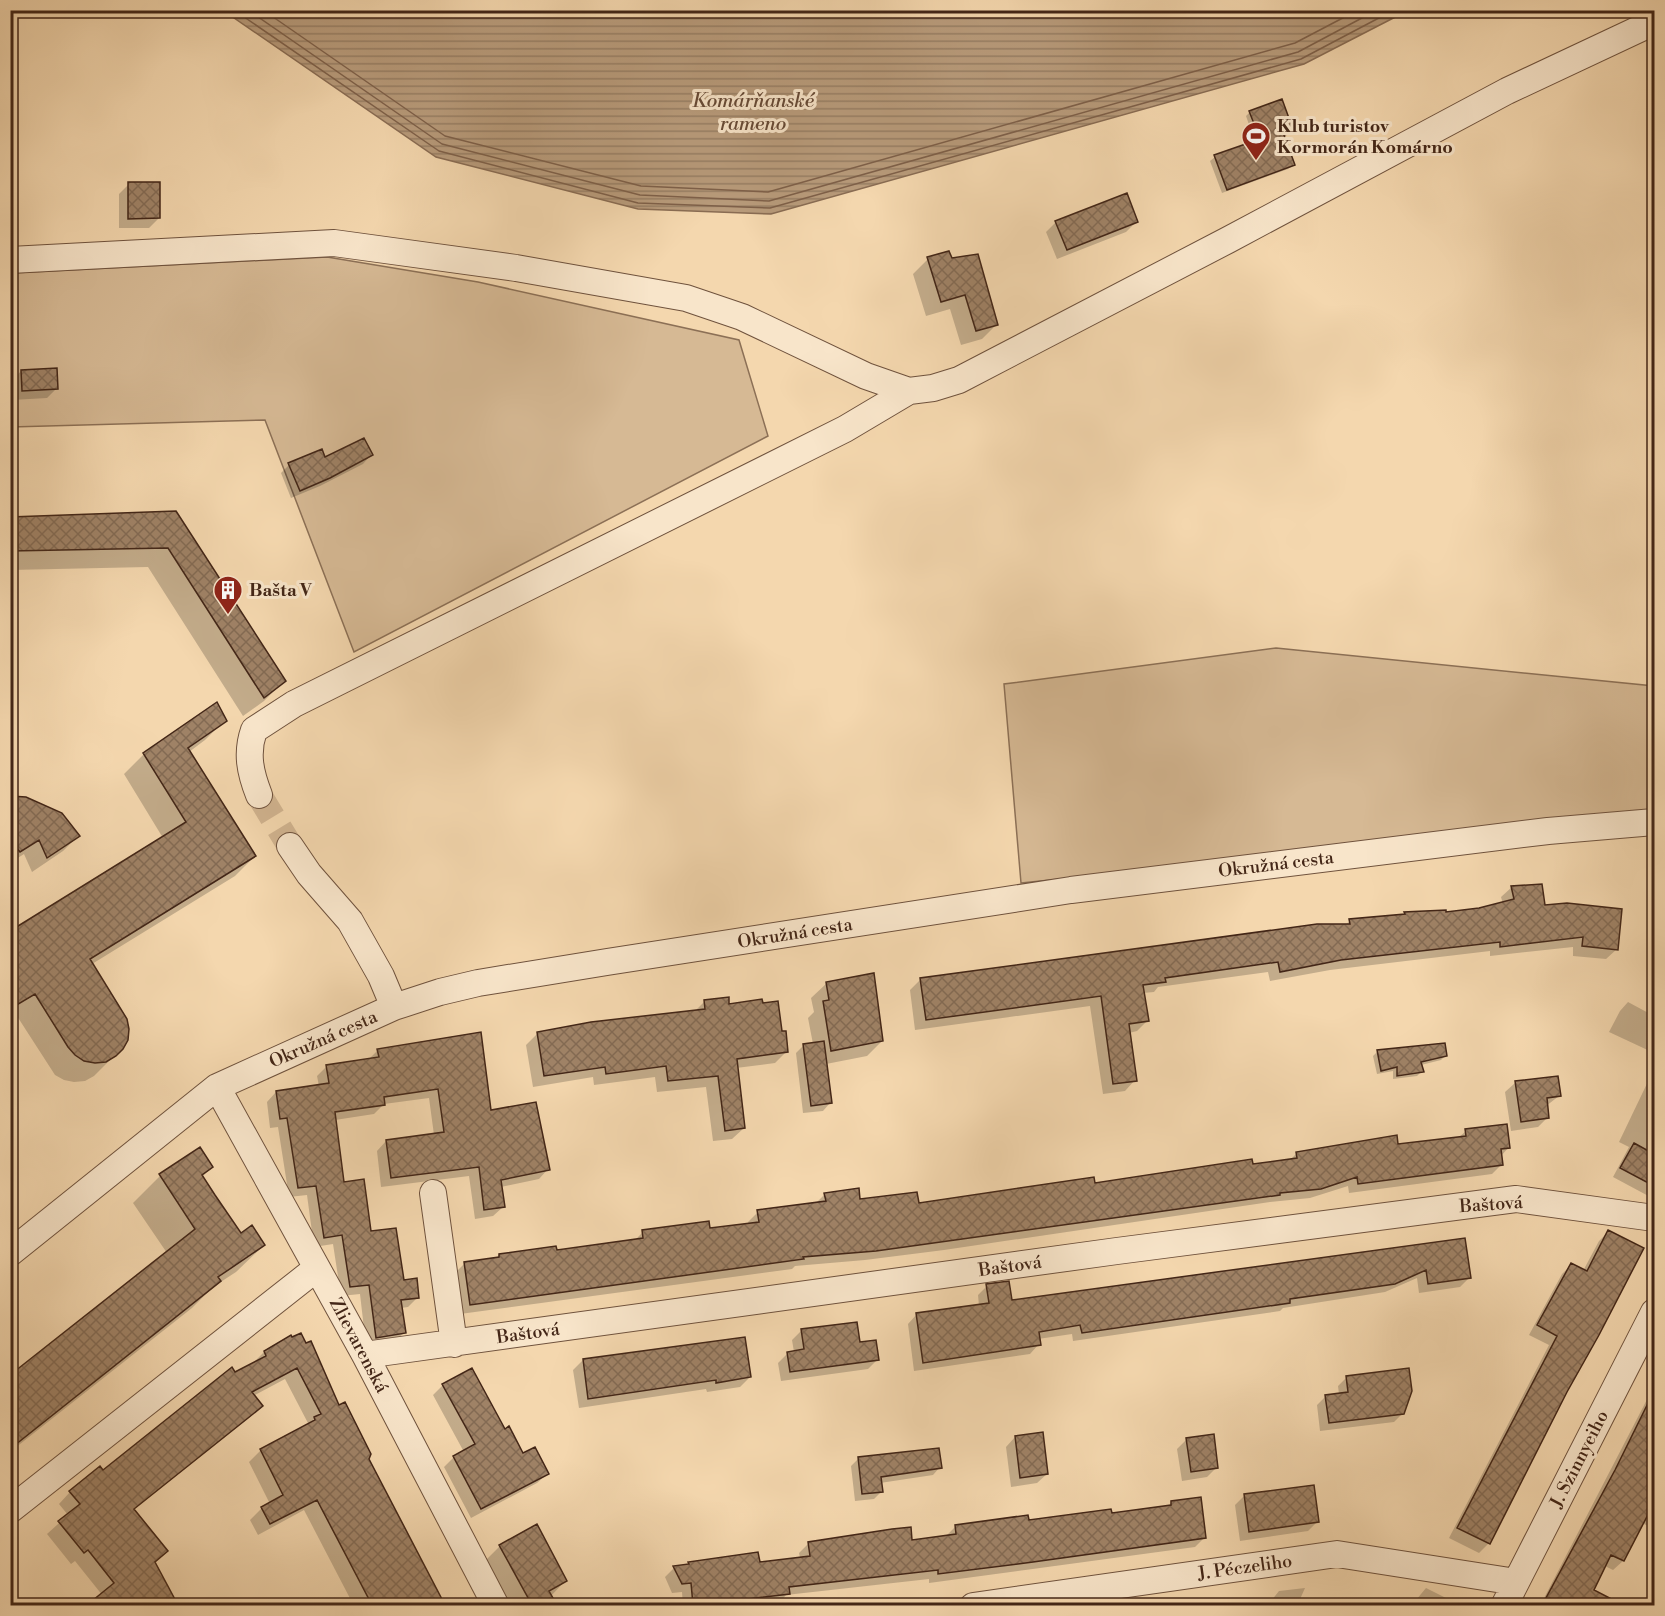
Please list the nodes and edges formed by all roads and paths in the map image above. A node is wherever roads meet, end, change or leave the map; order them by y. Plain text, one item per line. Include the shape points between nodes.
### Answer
1 (1654, 22) edge
2 (10, 260) edge
3 (909, 391) junction
4 (259, 795) tunnel mouth
5 (1654, 822) edge
6 (290, 846) tunnel mouth
7 (394, 1007) junction
8 (217, 1087) junction
9 (433, 1192) dead end
10 (1654, 1218) edge
11 (10, 1253) edge
12 (317, 1268) junction
13 (1654, 1312) edge
14 (453, 1344) junction
15 (365, 1355) junction
16 (10, 1510) edge
17 (1516, 1582) junction
18 (496, 1605) edge
19 (981, 1605) edge
20 (1504, 1605) edge

1 - 3 street via 1507,91 959,380
2 - 3 street via 334,243 516,268 686,298 742,317 866,376
3 - 4 street via 845,429 261,724 254,730 248,750
5 - 7 street, Okružná cesta via 1548,831 1071,890 478,983
6 - 7 street via 350,921
7 - 8 street, Okružná cesta
8 - 11 street, Okružná cesta
8 - 12 street, Zlievarenská
9 - 14 street
10 - 14 street, Baštová via 1516,1199
12 - 15 street, Zlievarenská
12 - 16 street
13 - 17 street, J. Szinnyeiho
14 - 15 street, Baštová
15 - 18 street, Zlievarenská
17 - 19 street, J. Péczeliho via 1337,1554
17 - 20 street, J. Szinnyeiho

